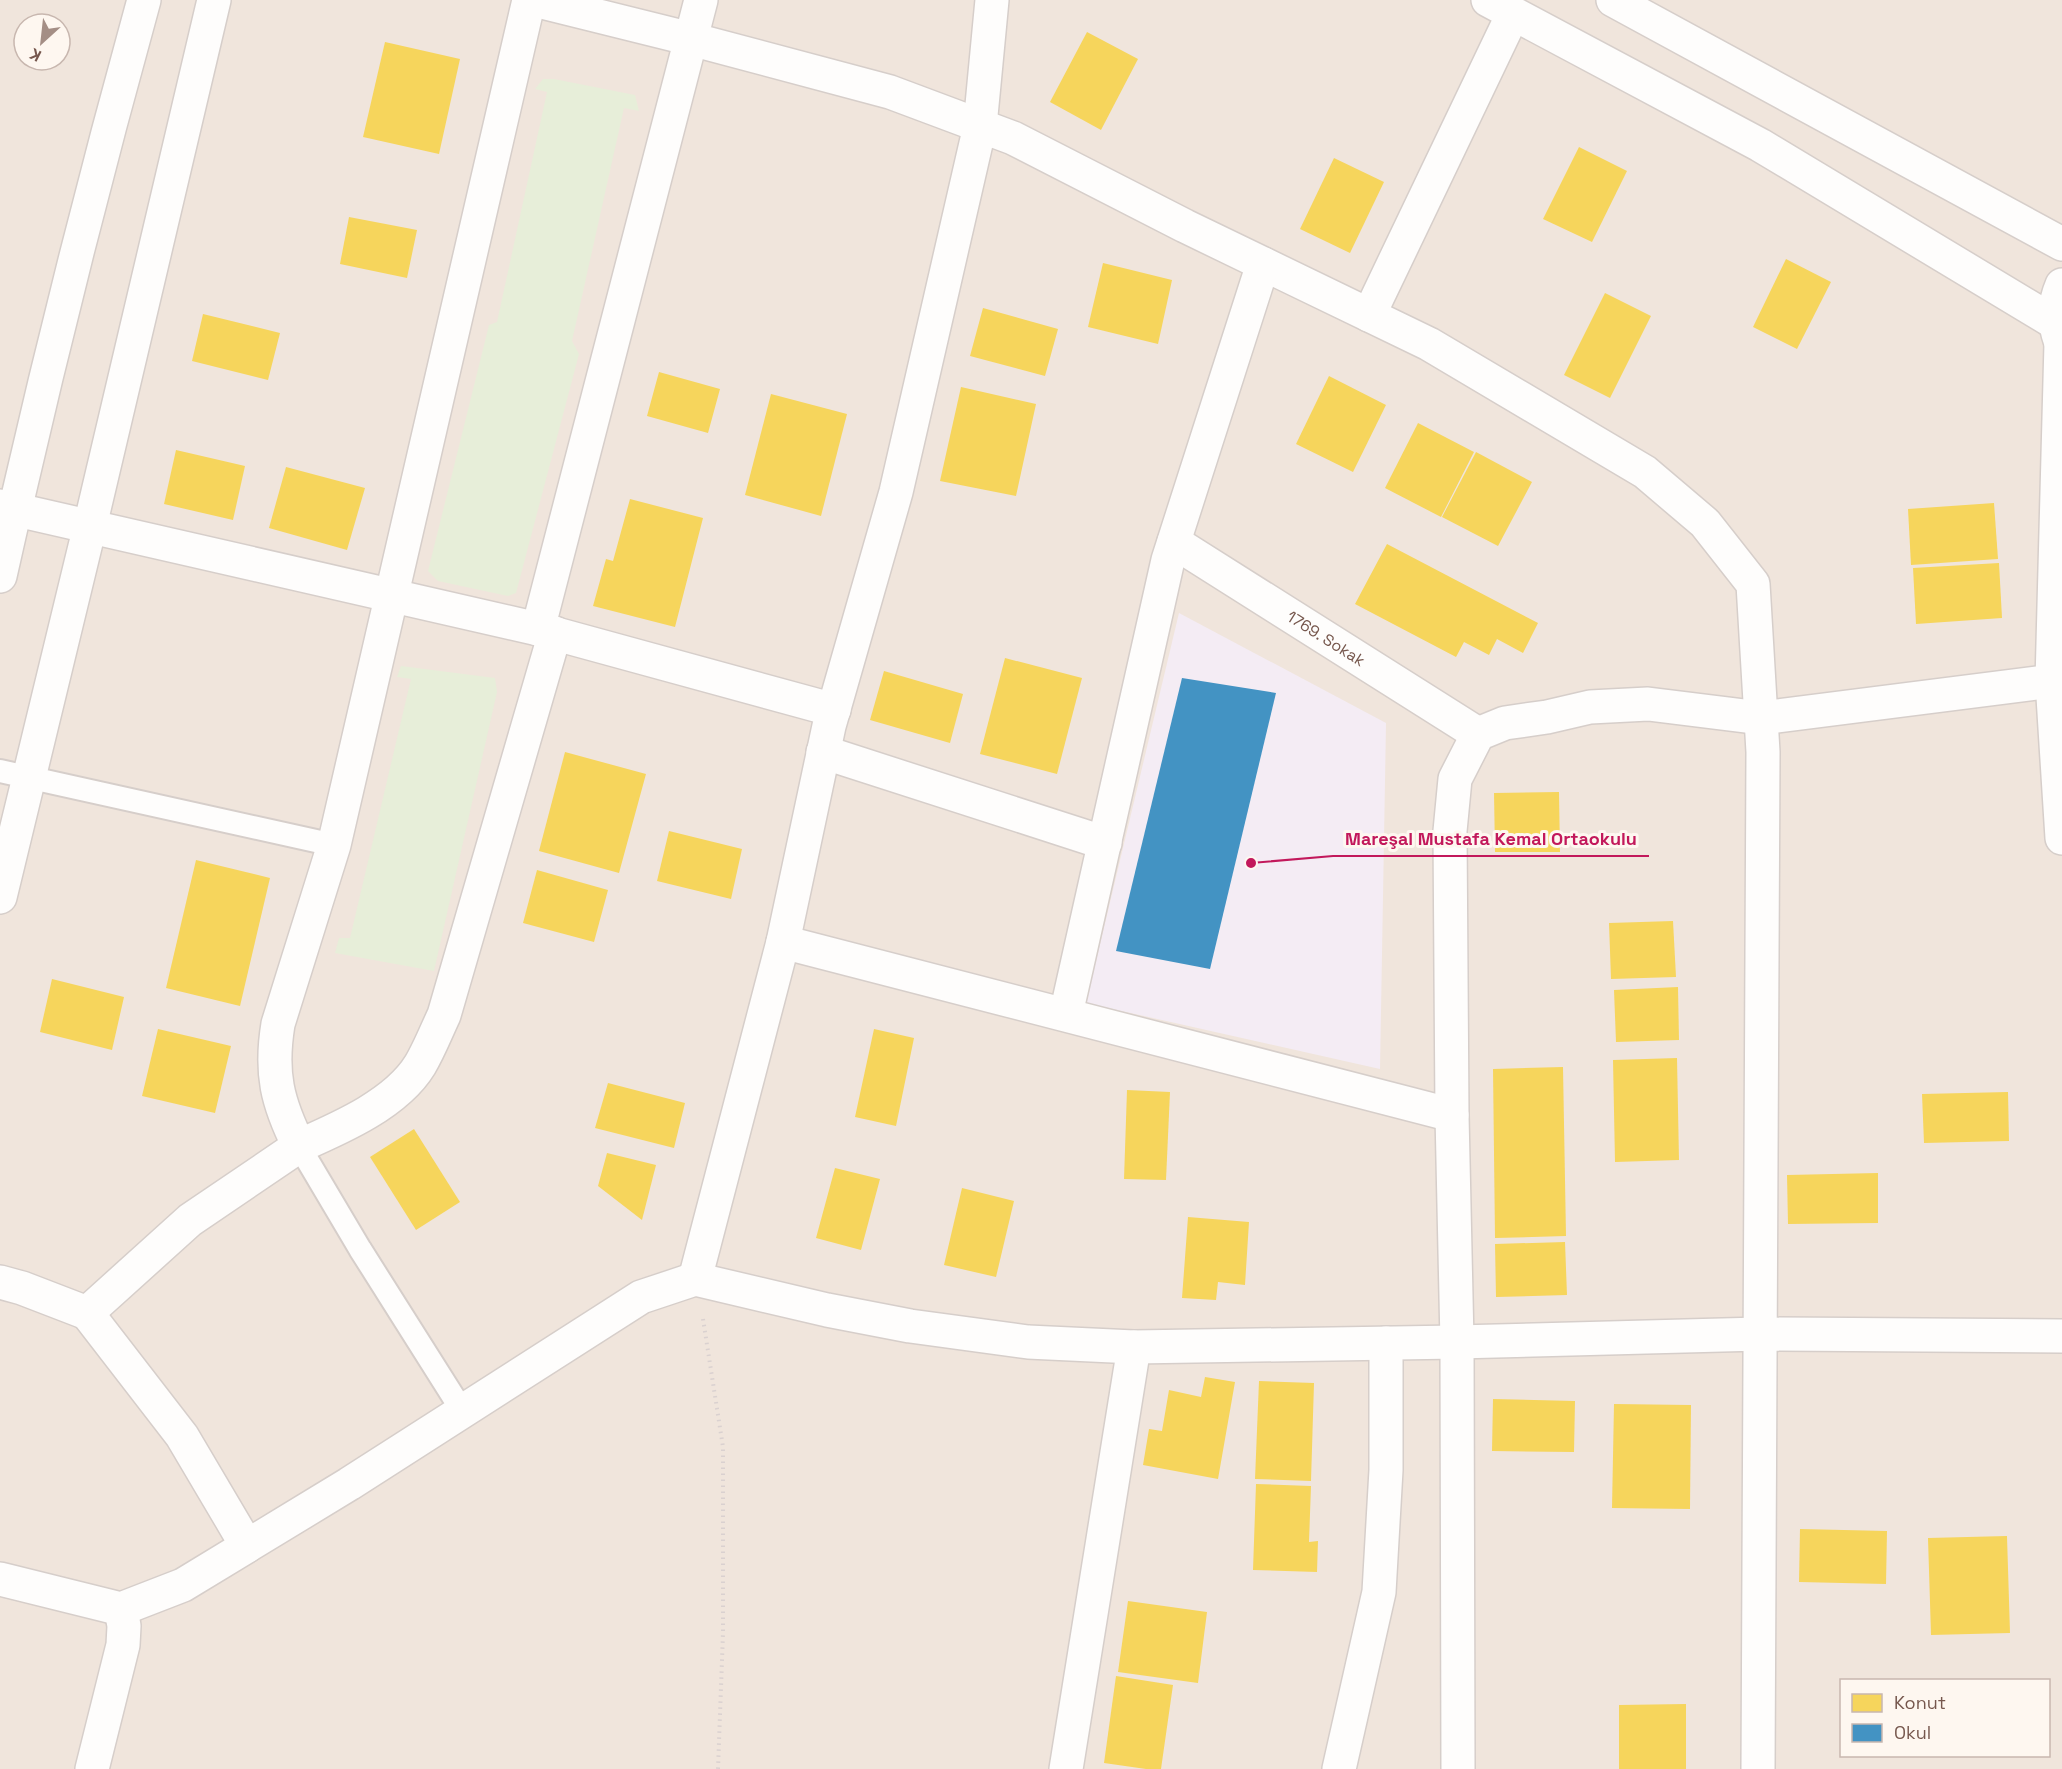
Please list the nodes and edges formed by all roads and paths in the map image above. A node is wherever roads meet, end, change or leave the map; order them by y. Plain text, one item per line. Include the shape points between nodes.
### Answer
1 (144, 0) edge
2 (214, 0) edge
3 (529, 0) edge
4 (534, 0) edge
5 (701, 0) edge
6 (992, 0) edge
7 (1613, 0) edge
8 (1500, 7) edge
9 (691, 39) junction
10 (980, 126) junction
11 (2062, 244) edge
12 (1263, 264) junction
13 (2062, 285) edge
14 (1369, 315) junction
15 (2059, 337) edge
16 (7, 507) edge
17 (90, 526) junction
18 (1174, 542) junction
19 (0, 576) edge
20 (390, 595) junction
21 (546, 631) junction
22 (2052, 681) junction
23 (834, 710) junction
24 (1761, 718) junction
25 (1478, 734) junction
26 (823, 752) junction
27 (14, 774) edge
28 (2062, 838) edge
29 (1105, 843) junction
30 (334, 845) junction
31 (0, 897) edge
32 (783, 942) junction
33 (1066, 1014) junction
34 (1452, 1114) junction
35 (299, 1146) junction
36 (695, 1279) junction
37 (0, 1282) edge
38 (87, 1313) junction
39 (1760, 1334) junction
40 (2062, 1336) edge
41 (1457, 1342) junction
42 (1386, 1343) junction
43 (1134, 1347) junction
44 (463, 1412) junction
45 (247, 1546) junction
46 (0, 1579) edge
47 (121, 1609) junction
48 (92, 1769) edge
49 (718, 1769) edge
50 (1066, 1769) edge
51 (1339, 1769) edge
52 (1458, 1769) edge
53 (1758, 1769) edge

1 - 16 street
2 - 17 street
3 - 20 street
4 - 9 street
5 - 9 street
6 - 10 street
7 - 11 street
8 - 14 street
8 - 15 street via 1760,145
9 - 10 street via 890,92
9 - 21 street
10 - 12 street via 1014,138
10 - 23 street via 896,492
12 - 14 street
12 - 18 street
13 - 15 street via 2056,303
14 - 24 street via 1429,344 1646,472 1705,523 1753,584
15 - 22 street
16 - 17 street
16 - 19 street
17 - 20 street
17 - 27 street
18 - 25 street, 1769. Sokak
18 - 29 street
20 - 21 street
20 - 30 street
21 - 23 street
21 - 35 street via 447,1004 419,1066 396,1093 335,1130
22 - 24 street
22 - 28 street
23 - 26 street
24 - 25 street via 1648,704 1590,707 1505,723
24 - 39 street
25 - 34 street via 1455,779 1450,831
26 - 29 street
26 - 32 street
27 - 30 lane
27 - 31 street
29 - 33 street
30 - 35 street via 274,1047 278,1091
32 - 33 street
32 - 36 street
33 - 34 street
34 - 41 street
35 - 38 street via 190,1220
35 - 44 lane
36 - 43 street via 910,1326 1028,1342
36 - 44 street via 641,1297
36 - 49 path via 723,1447
37 - 38 street
38 - 45 street via 182,1436
39 - 40 street
39 - 41 street
39 - 53 street
41 - 42 street
41 - 52 street
42 - 43 street
42 - 51 street via 1386,1470 1379,1592
43 - 50 street
44 - 45 street
45 - 47 street via 183,1584
46 - 47 street
47 - 48 street via 123,1645

